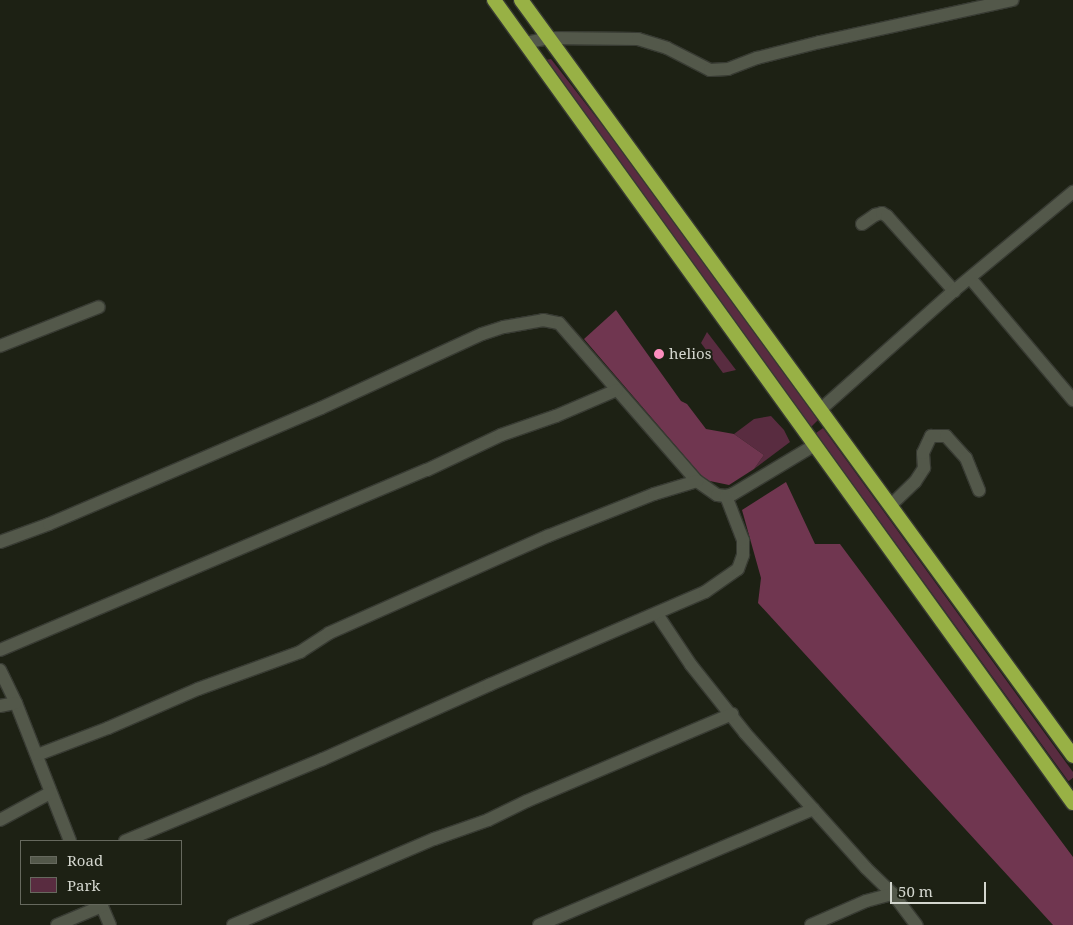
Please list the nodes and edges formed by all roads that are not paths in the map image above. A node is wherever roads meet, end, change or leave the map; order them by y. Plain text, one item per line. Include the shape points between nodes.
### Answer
1 (494, 0) edge
2 (521, 0) edge
3 (1012, 0) edge
4 (548, 38) junction
5 (525, 43) junction
6 (1073, 192) edge
7 (862, 224) dead end
8 (970, 278) junction
9 (954, 291) junction
10 (99, 307) dead end
11 (0, 346) edge
12 (618, 390) junction
13 (1073, 400) edge
14 (820, 410) junction
15 (815, 445) junction
16 (697, 481) junction
17 (979, 490) dead end
18 (726, 496) junction
19 (890, 506) junction
20 (0, 542) edge
21 (657, 614) junction
22 (0, 650) edge
23 (0, 670) edge
24 (16, 703) junction
25 (0, 706) edge
26 (732, 714) junction
27 (37, 755) junction
28 (1073, 756) edge
29 (50, 793) junction
30 (1073, 803) edge
31 (814, 810) junction
32 (0, 820) edge
33 (70, 840) edge
34 (127, 840) edge
35 (893, 894) junction
36 (102, 905) edge
37 (58, 925) edge
38 (110, 925) edge
39 (233, 925) edge
40 (539, 925) edge
41 (811, 925) edge
42 (916, 925) edge

1 - 5 highway
2 - 4 highway
3 - 4 street via 820,42 728,69 710,70 667,48 638,39
4 - 5 street
4 - 14 highway
5 - 15 highway
6 - 8 street
7 - 9 street via 875,215 882,213 888,216
8 - 9 street
8 - 13 street
9 - 14 street
10 - 11 street
12 - 16 street
12 - 20 street via 559,323 543,320 504,327
12 - 22 street via 501,435 427,470
14 - 19 highway
15 - 18 street
15 - 30 highway
16 - 18 street via 717,495
16 - 27 street via 654,494 548,536 329,634 300,652 198,689
17 - 19 street via 966,458 946,436 931,436 923,453 924,468 915,482
18 - 21 street via 743,540 743,555 738,569 705,592
19 - 28 highway
21 - 26 street via 691,664
21 - 34 street
23 - 24 street
24 - 25 street
24 - 27 street
26 - 31 street
26 - 39 street via 488,820 434,839
27 - 29 street
29 - 32 street
29 - 33 street
31 - 35 street
31 - 40 street
35 - 41 street via 866,901
35 - 42 street
36 - 37 street
36 - 38 street

